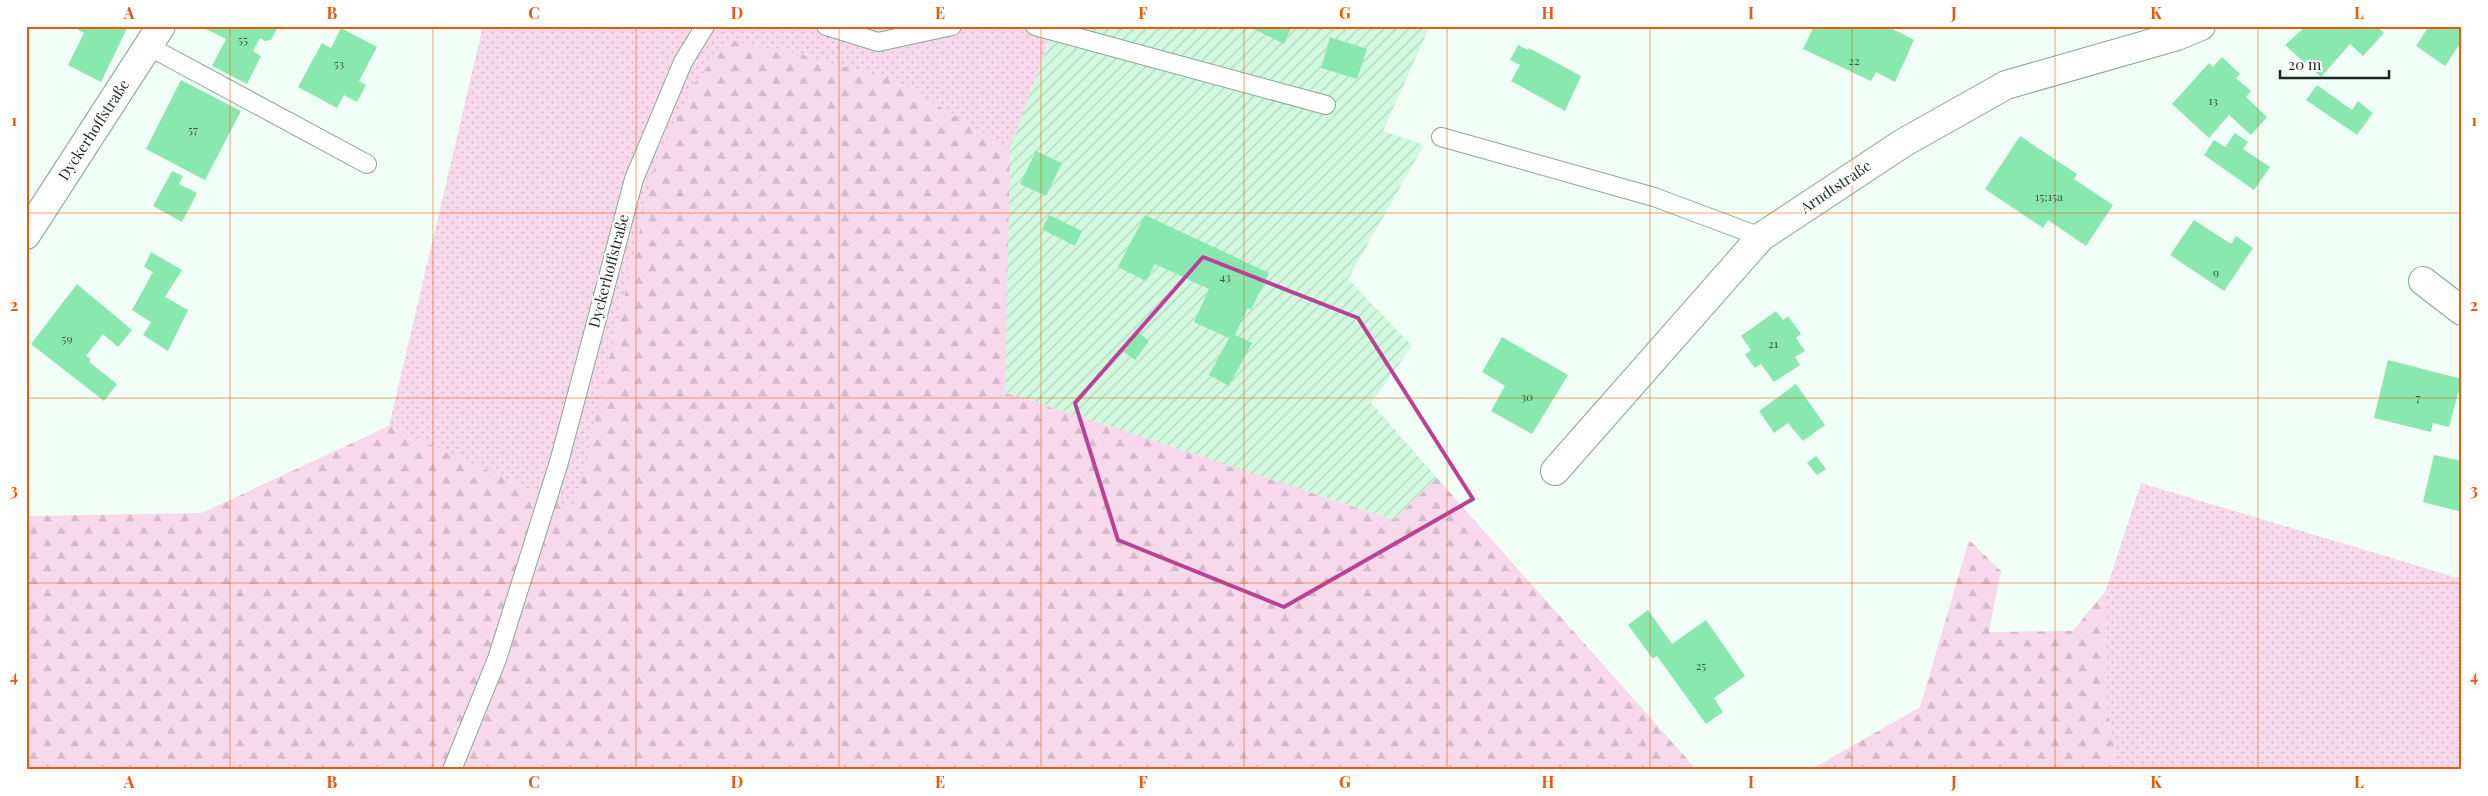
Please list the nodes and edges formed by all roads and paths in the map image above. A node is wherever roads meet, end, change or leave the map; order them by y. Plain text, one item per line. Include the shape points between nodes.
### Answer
1 (705, 26) edge
2 (952, 26) edge
3 (1035, 26) edge
4 (2201, 26) edge
5 (834, 28) edge
6 (154, 36) edge
7 (1326, 105) dead end
8 (1441, 137) dead end
9 (367, 164) dead end
10 (26, 234) edge
11 (1761, 237) junction
12 (2423, 281) dead end
13 (2462, 311) edge
14 (1555, 471) dead end
15 (452, 770) edge

1 - 15 lane, Dyckerhoffstraße via 683,62 634,179 559,462 497,659
2 - 5 lane via 878,42
3 - 7 lane
4 - 11 street, Arndtstraße via 2177,36 2006,85 1903,143
6 - 9 lane
6 - 10 street, Dyckerhoffstraße
8 - 11 lane via 1654,197
11 - 14 street, Arndtstraße
12 - 13 street

